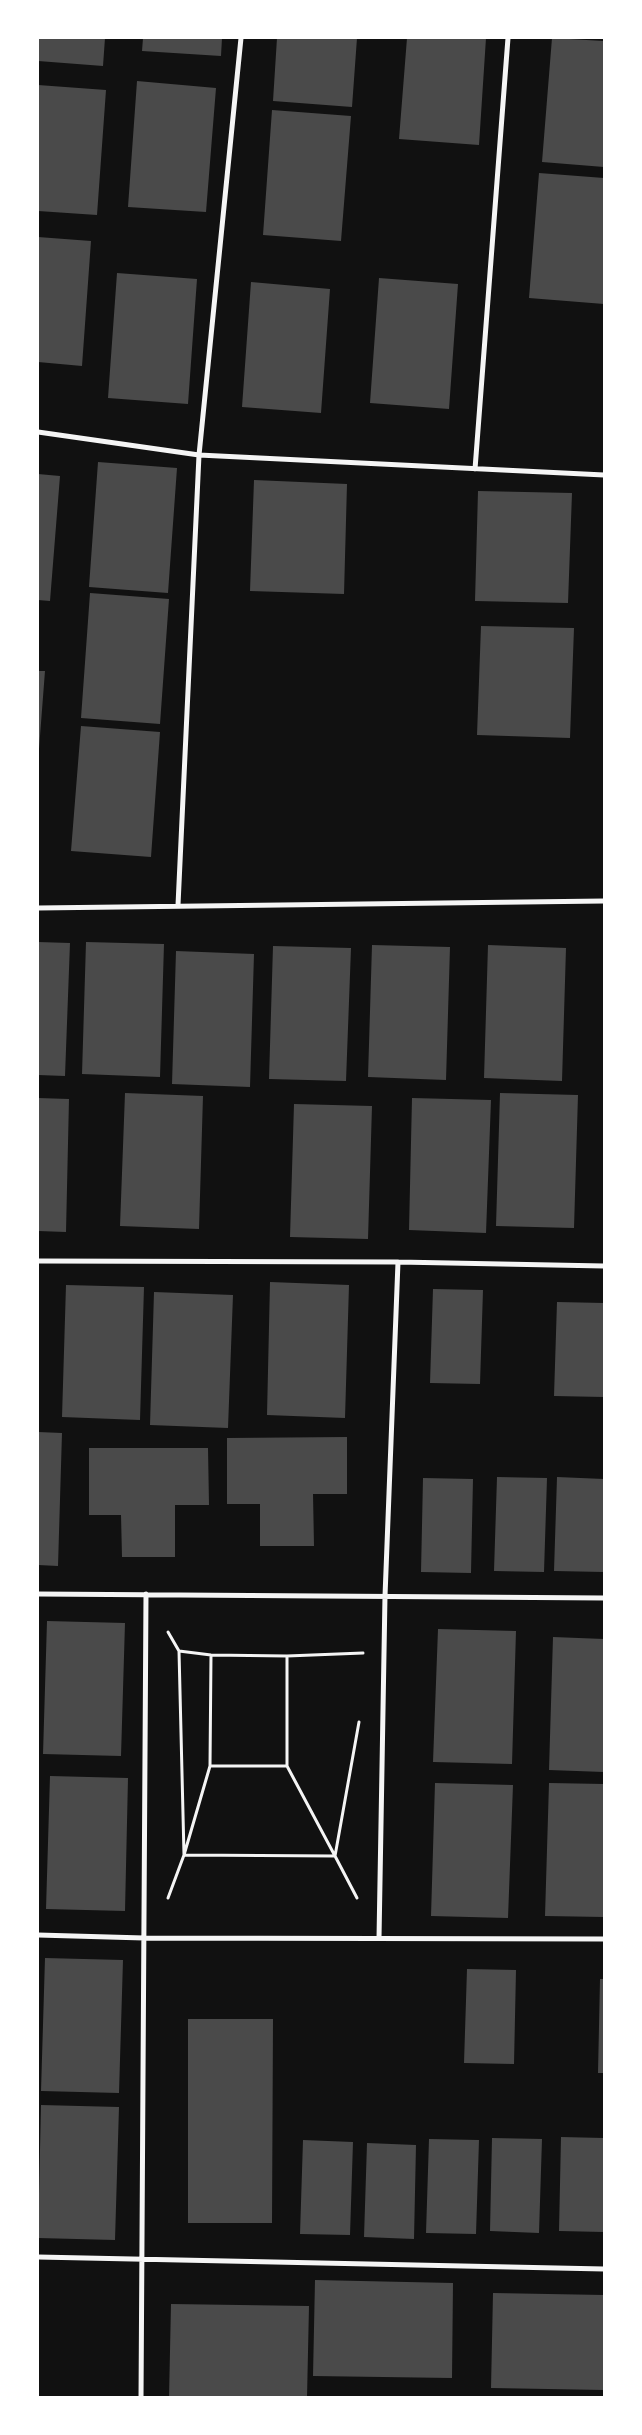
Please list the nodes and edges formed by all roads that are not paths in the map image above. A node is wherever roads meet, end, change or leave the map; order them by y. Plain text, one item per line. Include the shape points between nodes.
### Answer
1 (241, 38) edge
2 (508, 38) edge
3 (38, 432) edge
4 (198, 455) junction
5 (475, 469) junction
6 (604, 476) edge
7 (604, 901) edge
8 (178, 905) junction
9 (38, 908) edge
10 (38, 1261) edge
11 (398, 1262) junction
12 (604, 1266) edge
13 (38, 1594) edge
14 (146, 1594) junction
15 (386, 1596) junction
16 (604, 1598) edge
17 (38, 1935) edge
18 (144, 1938) junction
19 (379, 1938) junction
20 (604, 1939) edge
21 (38, 2257) edge
22 (142, 2258) junction
23 (604, 2269) edge
24 (141, 2398) edge

1 - 4 street
2 - 5 street
3 - 4 street
4 - 5 street
4 - 8 street
5 - 6 street
7 - 8 street
8 - 9 street
10 - 11 street
11 - 12 street
11 - 15 street
13 - 14 street
14 - 15 street
14 - 18 street
15 - 16 street
15 - 19 street
17 - 18 street
18 - 19 street
18 - 22 street
19 - 20 street
21 - 22 street
22 - 23 street
22 - 24 street

